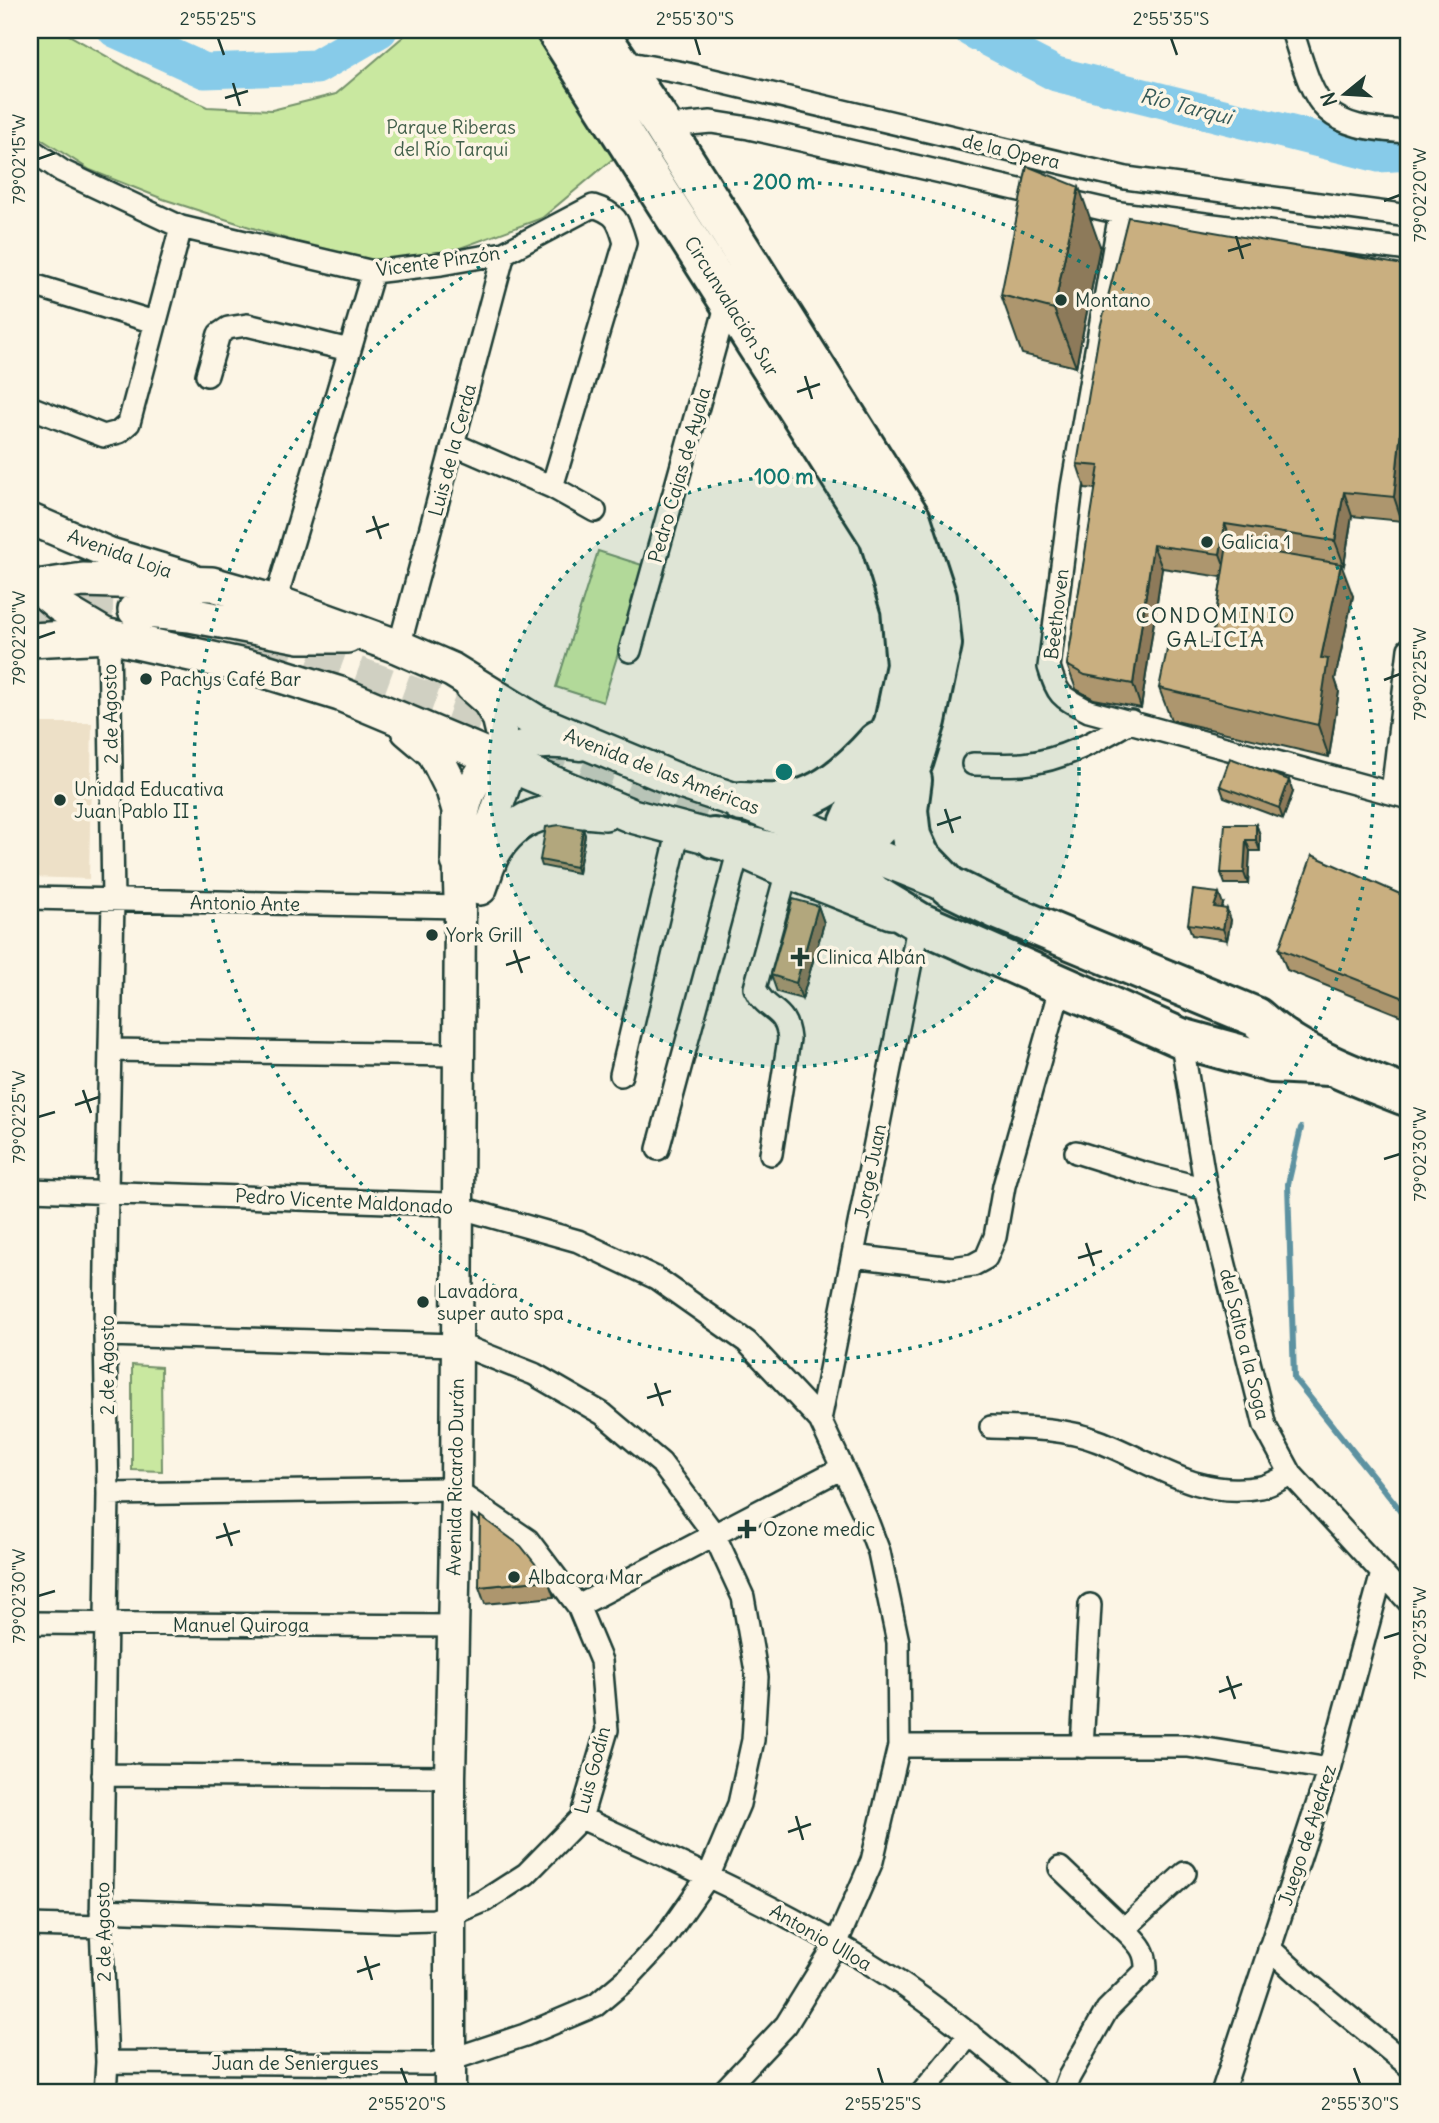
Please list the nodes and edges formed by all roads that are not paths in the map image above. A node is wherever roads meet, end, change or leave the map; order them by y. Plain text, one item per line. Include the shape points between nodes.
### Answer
1 (556, 30) edge
2 (1292, 30) edge
3 (607, 45) edge
4 (663, 126) junction
5 (1409, 132) edge
6 (624, 137) junction
7 (31, 155) edge
8 (1120, 213) junction
9 (1409, 216) edge
10 (181, 227) junction
11 (1409, 250) edge
12 (504, 253) junction
13 (373, 272) junction
14 (30, 284) edge
15 (728, 299) junction
16 (154, 322) junction
17 (349, 350) junction
18 (207, 375) dead end
19 (30, 407) edge
20 (453, 444) junction
21 (552, 486) junction
22 (595, 511) dead end
23 (30, 519) edge
24 (212, 584) junction
25 (32, 586) edge
26 (275, 601) junction
27 (135, 610) tunnel mouth
28 (109, 636) junction
29 (30, 640) edge
30 (384, 642) junction
31 (1409, 649) edge
32 (630, 651) dead end
33 (452, 670) junction
34 (396, 719) junction
35 (1131, 721) junction
36 (894, 723) junction
37 (616, 755) junction
38 (503, 757) junction
39 (914, 761) junction
40 (973, 764) dead end
41 (1401, 795) edge
42 (741, 802) junction
43 (632, 816) junction
44 (710, 839) junction
45 (849, 846) junction
46 (458, 861) junction
47 (787, 871) junction
48 (470, 897) junction
49 (30, 898) edge
50 (113, 901) junction
51 (930, 903) junction
52 (1061, 985) junction
53 (1181, 1038) junction
54 (1275, 1050) junction
55 (110, 1051) junction
56 (458, 1055) junction
57 (621, 1075) dead end
58 (1409, 1097) edge
59 (658, 1149) dead end
60 (1076, 1152) dead end
61 (771, 1154) dead end
62 (1206, 1189) junction
63 (30, 1190) edge
64 (107, 1191) junction
65 (465, 1208) junction
66 (853, 1256) junction
67 (105, 1335) junction
68 (463, 1347) junction
69 (820, 1420) junction
70 (991, 1427) dead end
71 (842, 1468) junction
72 (1291, 1474) junction
73 (108, 1494) junction
74 (463, 1496) junction
75 (714, 1534) junction
76 (1382, 1573) junction
77 (1409, 1601) edge
78 (1090, 1605) dead end
79 (578, 1606) junction
80 (30, 1623) edge
81 (105, 1624) junction
82 (452, 1626) junction
83 (899, 1746) junction
84 (1082, 1746) junction
85 (1329, 1769) junction
86 (103, 1775) junction
87 (450, 1777) junction
88 (581, 1818) junction
89 (1060, 1868) dead end
90 (1185, 1873) dead end
91 (709, 1875) junction
92 (448, 1915) junction
93 (101, 1919) junction
94 (30, 1925) edge
95 (1124, 1929) junction
96 (836, 1944) junction
97 (1269, 1948) junction
98 (970, 2034) junction
99 (455, 2058) junction
100 (107, 2062) junction
101 (1409, 2066) edge
102 (105, 2093) edge
103 (450, 2093) edge
104 (461, 2093) edge
105 (722, 2093) edge
106 (922, 2093) edge
107 (1039, 2093) edge
108 (1063, 2093) edge
109 (1222, 2093) edge

1 - 6 highway, Circunvalación Sur
2 - 5 street via 1324,109 1342,122
3 - 4 highway, Circunvalación Sur
3 - 9 street, de la Opera via 696,76 1126,178
4 - 6 street, de la Opera
4 - 8 street, de la Opera via 711,122 749,128
4 - 39 highway, Circunvalación Sur via 911,519 937,598 942,644
6 - 15 highway, Circunvalación Sur
7 - 10 street, Vicente Pinzón
8 - 11 street, de la Opera
8 - 35 street, Beethoven via 1072,487 1049,667 1055,689 1068,701
10 - 13 street, Vicente Pinzón
10 - 16 street
12 - 13 street, Vicente Pinzón
12 - 20 street, Luis de la Cerda
12 - 21 street, Vicente Pinzón via 593,206 609,211 621,225 625,243
13 - 17 street
14 - 16 street
15 - 32 street, Pedro Cajas de Ayala
15 - 36 highway, Circunvalación Sur via 879,537 901,609 906,665
16 - 19 street via 129,423 119,432 104,436
17 - 18 street via 247,325 228,328 219,334
17 - 26 street
20 - 21 street
20 - 30 street, Luis de la Cerda
21 - 22 street
23 - 24 street, Avenida Loja via 109,553
24 - 25 main road, Avenida de las Américas via 83,580
24 - 26 main road, Avenida de las Américas
25 - 28 street
26 - 30 main road, Avenida de las Américas
27 - 30 main road via 190,615 300,636
28 - 29 main road
28 - 34 main road via 262,670 340,694
28 - 50 street, 2 de Agosto
30 - 33 main road, Avenida de las Américas
31 - 41 street
33 - 37 main road, Avenida de las Américas via 535,721
33 - 38 street via 488,702 498,719
34 - 38 main road
34 - 46 main road via 434,752 453,790 459,810
35 - 40 street via 1064,754 1026,764
35 - 41 street, Beethoven
36 - 42 highway via 851,771 810,796 782,803
36 - 45 highway, Circunvalación Sur via 850,821
37 - 38 street via 546,741
37 - 42 main road, Avenida de las Américas
38 - 43 main road
38 - 46 street, Avenida Ricardo Durán via 478,775 467,797
38 - 48 street via 506,782
39 - 45 highway via 890,814 872,834
39 - 51 highway via 908,810
42 - 45 main road, Avenida de las Américas
43 - 44 main road
43 - 48 main road via 574,809 546,811 517,824 496,848
44 - 45 highway via 821,861
44 - 47 main road
44 - 57 street
44 - 59 street
45 - 51 highway, Circunvalación Sur via 852,867 873,894
46 - 48 street, Avenida Ricardo Durán
47 - 51 main road
47 - 61 street via 755,988 761,1000 787,1023 789,1039
48 - 50 street, Antonio Ante
48 - 56 street, Avenida Ricardo Durán
48 - 65 street, Avenida Ricardo Durán via 477,924
49 - 50 street, Antonio Ante
50 - 55 street, 2 de Agosto
51 - 52 highway
51 - 54 highway via 996,909 1256,1017
51 - 66 street, Jorge Juan
52 - 53 highway
52 - 66 street via 986,1258 953,1268
53 - 54 highway
53 - 62 street, del Salto a la Soga
54 - 58 highway
55 - 56 street
55 - 64 street, 2 de Agosto
56 - 65 street, Avenida Ricardo Durán
60 - 62 street
62 - 72 street, del Salto a la Soga via 1265,1426
63 - 64 street, Pedro Vicente Maldonado
64 - 65 street, Pedro Vicente Maldonado
64 - 67 street, 2 de Agosto
65 - 68 street, Avenida Ricardo Durán
65 - 69 street, Pedro Vicente Maldonado via 578,1241 656,1278 747,1342
66 - 69 street, Jorge Juan
67 - 68 street, Juan de Seniergues
67 - 73 street, 2 de Agosto
68 - 74 street, Avenida Ricardo Durán
68 - 75 street, Juan de Seniergues via 534,1374 603,1414 661,1463
69 - 71 street, Pedro Vicente Maldonado
70 - 72 street via 1045,1429 1096,1440 1201,1486 1263,1486
71 - 75 street
71 - 83 street, Pedro Vicente Maldonado via 879,1552 889,1593 898,1642
72 - 76 street, del Salto a la Soga
73 - 74 street via 441,1489
73 - 81 street, 2 de Agosto
74 - 79 street, Luis Godín via 528,1540
74 - 82 street, Avenida Ricardo Durán
74 - 92 street, Avenida Ricardo Durán
75 - 79 street
75 - 91 street, Juan de Seniergues via 743,1597 757,1677 754,1740 739,1804
76 - 77 street, del Salto a la Soga
76 - 85 street, Juego de Ajedrez
78 - 84 street
79 - 88 street, Luis Godín via 601,1661 607,1730
80 - 81 street, Manuel Quiroga
81 - 82 street, Manuel Quiroga
81 - 86 street, 2 de Agosto
82 - 87 street, Avenida Ricardo Durán
83 - 84 street
83 - 96 street, Pedro Vicente Maldonado via 872,1861
84 - 85 street via 1188,1746
85 - 97 street, Juego de Ajedrez
86 - 87 street
86 - 93 street, 2 de Agosto
87 - 92 street, Avenida Ricardo Durán
88 - 91 street, Antonio Ulloa
88 - 92 street, Luis Godín via 526,1874 484,1901
89 - 95 street
90 - 95 street
91 - 96 street, Antonio Ulloa
91 - 99 street, Juan de Seniergues via 662,1942 596,2005
92 - 93 street, Luis Godín via 395,1921
92 - 99 street, Avenida Ricardo Durán
93 - 94 street, Luis Godín
93 - 100 street, 2 de Agosto
95 - 108 street via 1147,1958 1146,1971 1107,2010
96 - 98 street, Antonio Ulloa
96 - 105 street, Pedro Vicente Maldonado via 786,2025
97 - 101 street
97 - 109 street, Juego de Ajedrez
98 - 106 street
98 - 107 street, Antonio Ulloa
99 - 100 street, Juan de Seniergues via 430,2064
99 - 103 street, Avenida Ricardo Durán
99 - 104 street, Avenida Ricardo Durán
100 - 102 street, 2 de Agosto

